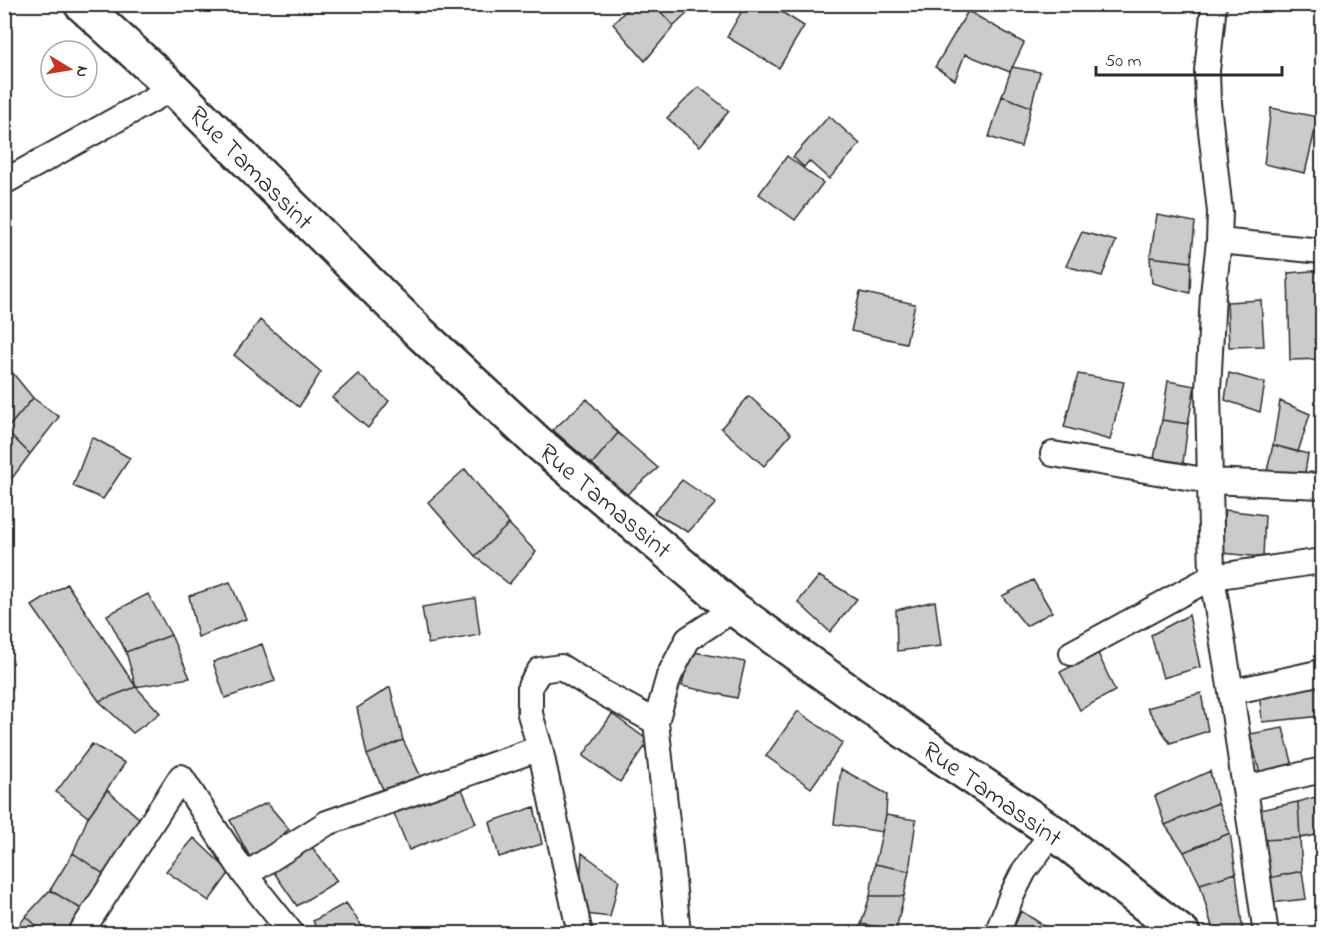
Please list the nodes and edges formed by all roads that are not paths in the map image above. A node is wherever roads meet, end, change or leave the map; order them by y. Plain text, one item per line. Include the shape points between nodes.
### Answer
1 (81, 4) edge
2 (1214, 4) edge
3 (173, 88) junction
4 (4, 182) edge
5 (1219, 241) junction
6 (1323, 251) edge
7 (1053, 454) dead end
8 (1209, 481) junction
9 (1323, 486) edge
10 (1323, 561) edge
11 (1212, 577) junction
12 (734, 609) junction
13 (1072, 653) dead end
14 (1323, 672) edge
15 (1231, 692) junction
16 (656, 722) junction
17 (540, 748) junction
18 (1323, 770) edge
19 (1246, 788) junction
20 (1053, 832) junction
21 (245, 875) junction
22 (80, 933) edge
23 (291, 933) edge
24 (580, 933) edge
25 (678, 933) edge
26 (997, 933) edge
27 (1183, 933) edge
28 (1266, 933) edge

1 - 3 main road, Rue Tamassint
2 - 5 street via 1207,71 1220,212
3 - 4 street
3 - 12 main road, Rue Tamassint via 421,334 536,441
5 - 6 street
5 - 8 street via 1208,390
7 - 8 street
8 - 9 street
8 - 11 street
10 - 11 street
11 - 13 street
11 - 15 street
12 - 16 street via 688,639 669,676
12 - 20 main road, Rue Tamassint
14 - 15 street
15 - 19 street
16 - 17 street via 561,667 540,670 530,686 530,714
16 - 25 street
17 - 21 street via 327,823
17 - 24 street
18 - 19 street
19 - 28 street
20 - 26 street via 1024,871
20 - 27 main road, Rue Tamassint
21 - 22 street via 181,777
21 - 23 street

